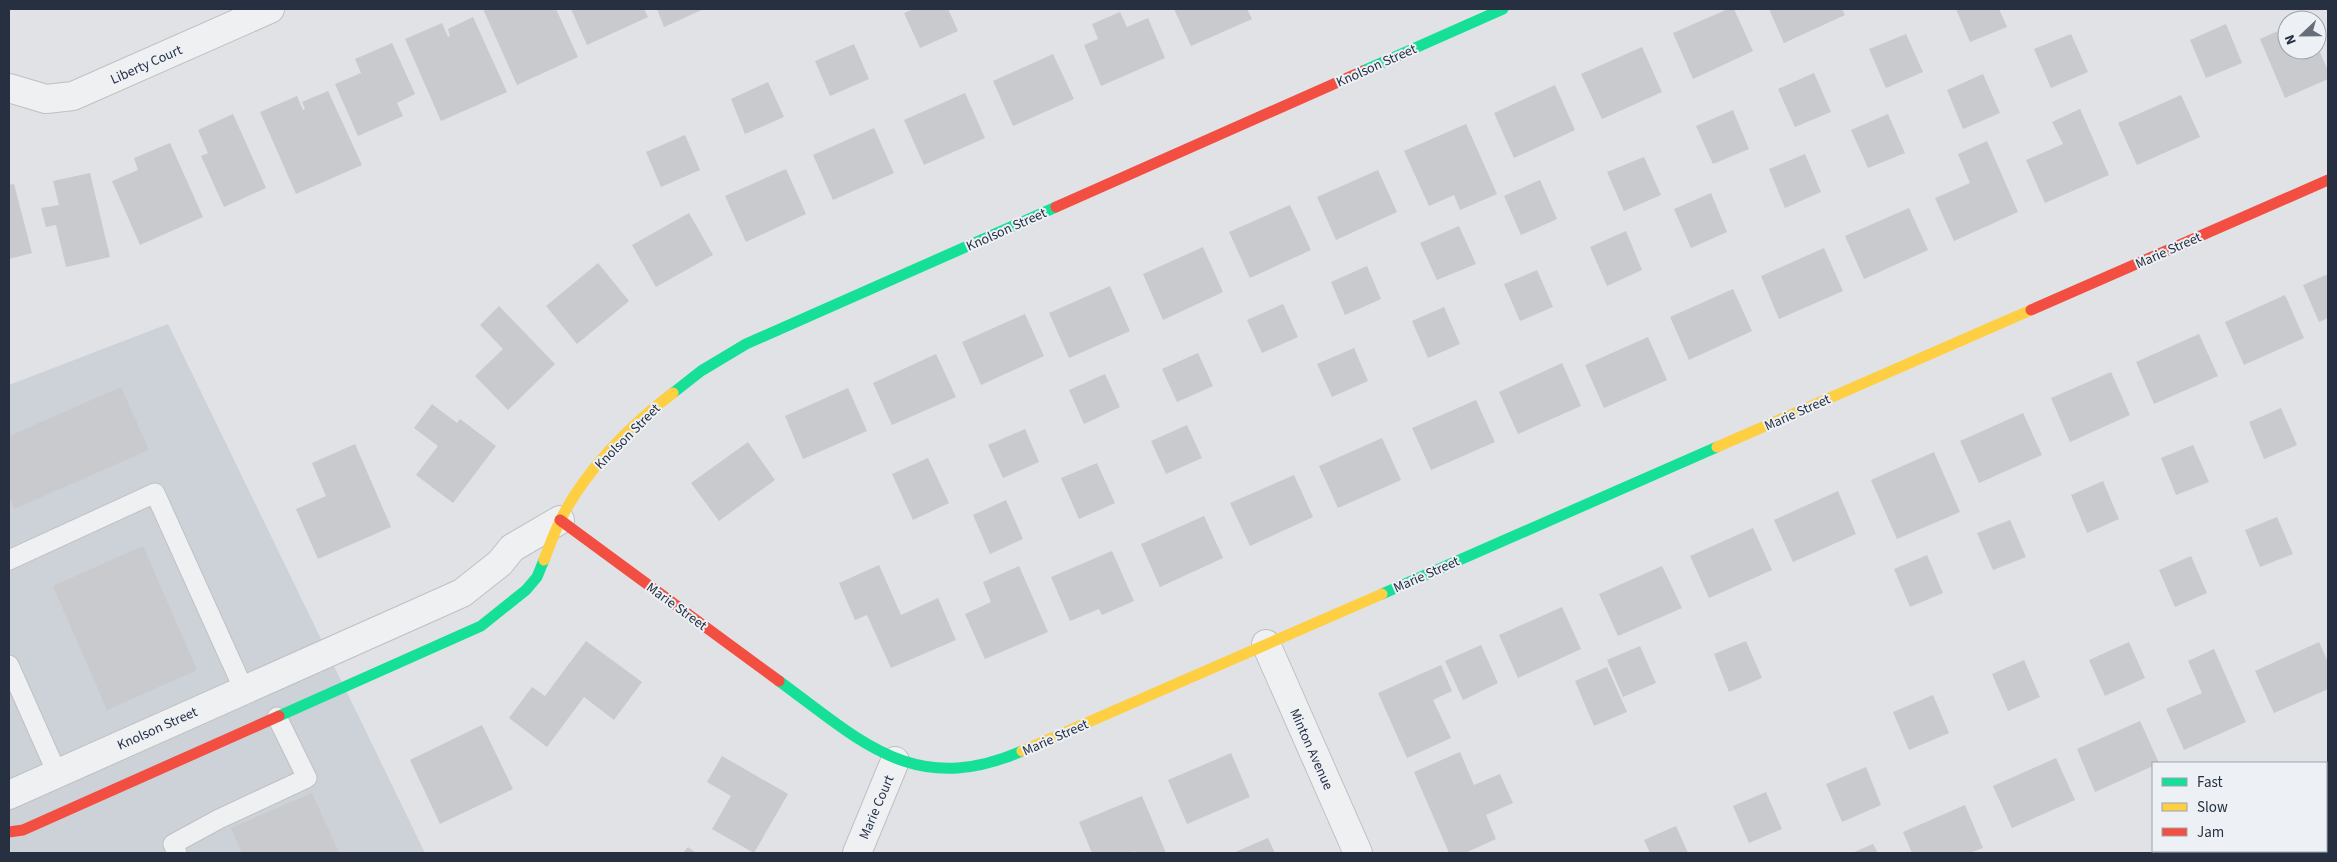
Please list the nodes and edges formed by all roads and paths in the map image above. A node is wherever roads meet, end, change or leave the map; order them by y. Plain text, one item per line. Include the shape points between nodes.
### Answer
1 (270, 9) edge
2 (1503, 9) edge
3 (14, 90) edge
4 (2328, 180) edge
5 (560, 520) junction
6 (9, 560) edge
7 (1266, 644) junction
8 (9, 665) edge
9 (253, 686) junction
10 (276, 716) junction
11 (896, 761) junction
12 (55, 774) junction
13 (9, 795) edge
14 (68, 809) junction
15 (9, 832) edge
16 (177, 853) edge
17 (857, 853) edge
18 (1358, 853) edge

1 - 3 street, Liberty Court via 73,96 46,99
2 - 5 street, Knolson Street via 746,344 701,371 649,411 591,472
4 - 7 street, Marie Street
5 - 9 street, Knolson Street via 512,548 500,563 462,593
5 - 10 street, Knolson Street via 537,577 526,590 481,626
5 - 11 street, Marie Street via 867,746
6 - 9 lane via 155,493
7 - 11 street, Marie Street via 996,761 951,770 926,770
7 - 18 street, Minton Avenue
8 - 12 lane
9 - 10 street
9 - 12 street, Knolson Street
10 - 14 street, Knolson Street
10 - 16 lane via 306,778 173,844
11 - 17 street, Marie Court
12 - 13 street, Knolson Street
12 - 14 street
14 - 15 street, Knolson Street via 23,830

